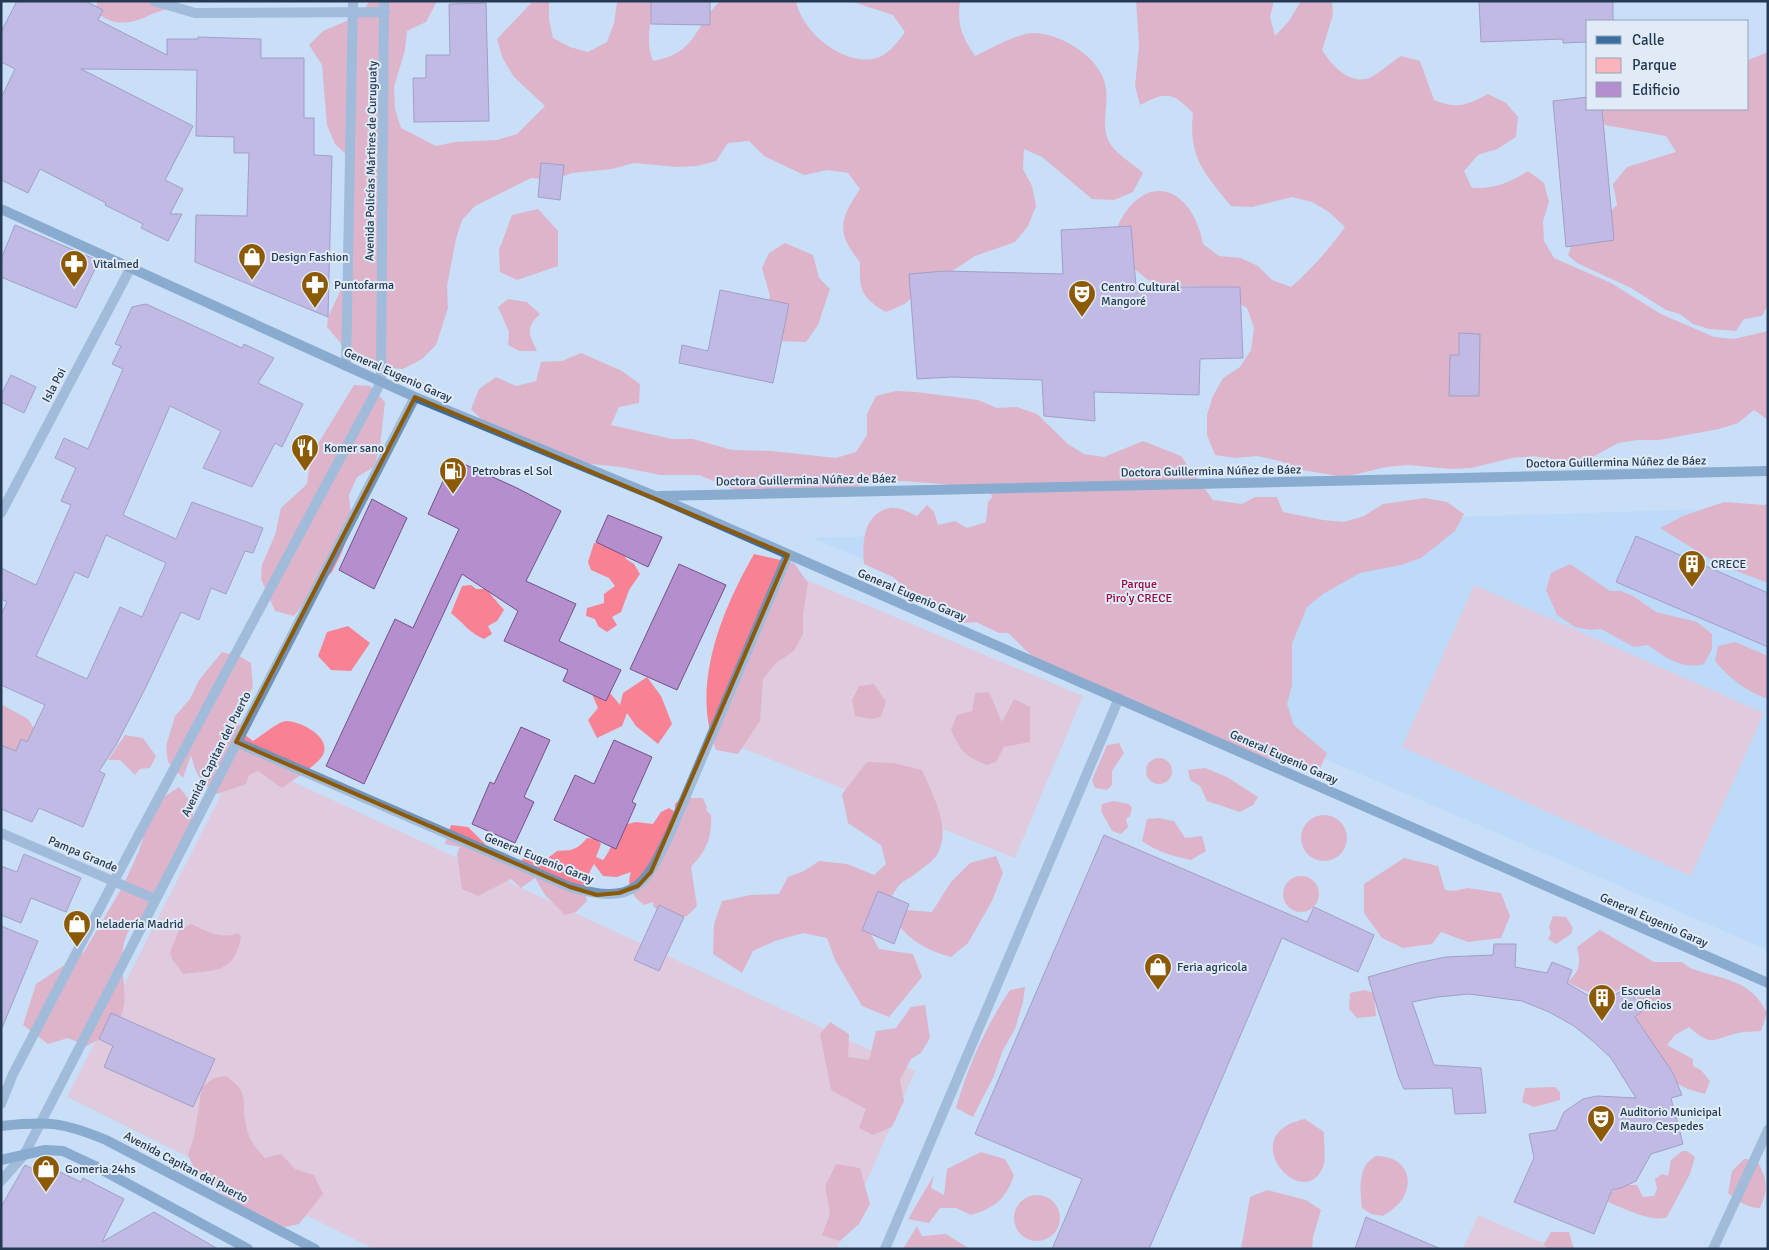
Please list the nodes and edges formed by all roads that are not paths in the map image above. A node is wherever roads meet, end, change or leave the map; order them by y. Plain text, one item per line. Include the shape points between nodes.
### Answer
1 (154, 1) edge
2 (384, 6) edge
3 (353, 7) edge
4 (1, 209) edge
5 (130, 269) junction
6 (346, 366) junction
7 (381, 382) junction
8 (415, 397) junction
9 (1768, 471) edge
10 (655, 496) junction
11 (1, 513) edge
12 (788, 555) junction
13 (1119, 698) junction
14 (236, 742) junction
15 (1, 833) edge
16 (114, 881) junction
17 (155, 899) junction
18 (1768, 983) edge
19 (1, 1104) edge
20 (40, 1122) junction
21 (1, 1126) edge
22 (1768, 1130) edge
23 (24, 1155) junction
24 (1, 1160) edge
25 (1, 1181) edge
26 (248, 1249) edge
27 (315, 1249) edge
28 (885, 1249) edge
29 (1713, 1249) edge

1 - 3 street via 195,13
2 - 3 street
2 - 7 street, Avenida Policías Mártires de Curuguaty
3 - 6 street, Avenida Policías Mártires de Curuguaty
4 - 5 street, General Eugenio Garay
5 - 6 street, General Eugenio Garay
5 - 11 street, Isla Poi
6 - 7 street, General Eugenio Garay
7 - 8 street, General Eugenio Garay
7 - 16 street
8 - 10 street, General Eugenio Garay
8 - 14 street, Avenida Capitan del Puerto
9 - 10 street, Doctora Guillermina Núñez de Báez
10 - 12 street, General Eugenio Garay
12 - 13 street, General Eugenio Garay
12 - 14 street, General Eugenio Garay via 651,872 638,886 619,893 597,895 570,886
13 - 18 street, General Eugenio Garay
13 - 28 street
14 - 17 street, Avenida Capitan del Puerto
15 - 16 street, Pampa Grande
16 - 17 street, Pampa Grande
16 - 19 street via 13,1074
17 - 20 street, Avenida Capitan del Puerto
20 - 21 street, Avenida Capitan del Puerto
20 - 23 street, Avenida Capitan del Puerto
20 - 27 street, Avenida Capitan del Puerto via 72,1126 106,1140
22 - 29 street
23 - 24 street
23 - 25 street, Avenida Capitan del Puerto
23 - 26 street via 45,1150 63,1151

